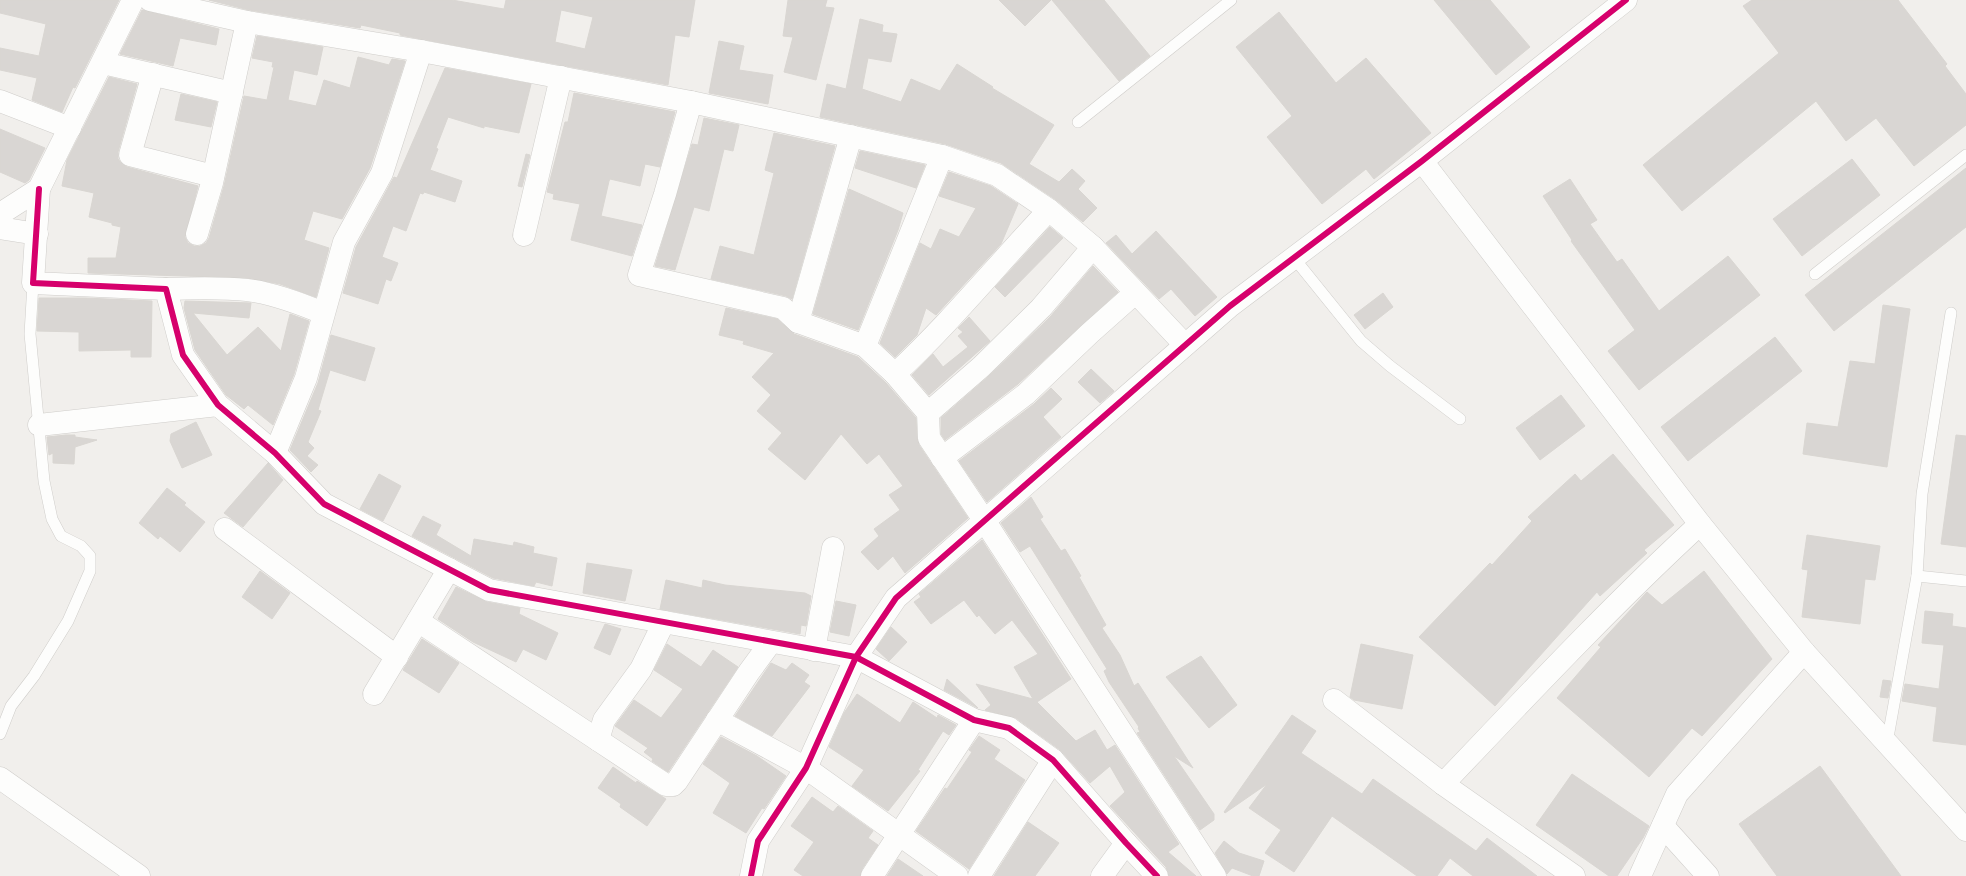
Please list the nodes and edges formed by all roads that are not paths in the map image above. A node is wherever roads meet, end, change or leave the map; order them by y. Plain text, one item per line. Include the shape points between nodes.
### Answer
1 (133, 0) edge
2 (150, 0) edge
3 (1231, 0) edge
4 (1626, 0) edge
5 (247, 22) junction
6 (422, 51) junction
7 (103, 63) junction
8 (153, 74) junction
9 (560, 77) junction
10 (232, 93) junction
11 (0, 101) edge
12 (691, 102) junction
13 (1078, 122) dead end
14 (70, 128) junction
15 (851, 136) junction
16 (1966, 155) edge
17 (942, 156) junction
18 (1422, 161) junction
19 (214, 176) junction
20 (39, 189) junction
21 (1049, 210) junction
22 (0, 214) edge
23 (0, 228) edge
24 (37, 234) junction
25 (197, 234) dead end
26 (524, 235) dead end
27 (1093, 247) junction
28 (1294, 258) junction
29 (1815, 274) dead end
30 (33, 283) junction
31 (166, 289) junction
32 (1136, 293) junction
33 (323, 313) junction
34 (1952, 313) dead end
35 (798, 322) junction
36 (1185, 345) junction
37 (865, 346) junction
38 (895, 374) junction
39 (218, 405) junction
40 (928, 413) junction
41 (1460, 419) dead end
42 (39, 425) junction
43 (275, 453) junction
44 (942, 458) junction
45 (984, 520) junction
46 (1700, 524) junction
47 (225, 529) dead end
48 (834, 548) dead end
49 (449, 569) junction
50 (1917, 576) junction
51 (1966, 581) edge
52 (418, 621) junction
53 (664, 622) junction
54 (772, 642) junction
55 (814, 650) junction
56 (1804, 652) junction
57 (396, 657) junction
58 (856, 657) junction
59 (374, 694) dead end
60 (1334, 700) dead end
61 (717, 720) junction
62 (974, 720) junction
63 (0, 734) edge
64 (598, 740) junction
65 (1886, 743) junction
66 (1053, 760) junction
67 (806, 768) junction
68 (0, 778) edge
69 (1443, 784) junction
70 (1663, 826) junction
71 (1966, 830) edge
72 (900, 833) junction
73 (1126, 843) junction
74 (139, 876) edge
75 (751, 876) edge
76 (872, 876) edge
77 (958, 876) edge
78 (978, 876) edge
79 (1102, 876) edge
80 (1157, 876) edge
81 (1215, 876) edge
82 (1574, 876) edge
83 (1640, 876) edge
84 (1708, 876) edge

1 - 7 street
2 - 5 street
3 - 13 lane
4 - 18 street
5 - 6 street
5 - 10 street
6 - 9 street
6 - 33 street via 382,173 344,242
7 - 8 street
7 - 14 street
8 - 10 street
8 - 19 street via 130,155
9 - 12 street
9 - 26 street
10 - 19 street
11 - 14 street
12 - 15 street
12 - 35 street via 639,275 783,308
14 - 20 street
15 - 17 street
15 - 35 street
16 - 29 lane
17 - 21 street via 998,174
17 - 37 street
18 - 28 street
18 - 46 street
19 - 25 street
20 - 22 street
20 - 24 street
21 - 27 street
21 - 38 street via 934,338
23 - 24 street
24 - 30 street
27 - 32 street
27 - 40 street via 1041,308 981,367
28 - 36 street via 1230,306
28 - 41 lane via 1361,341
30 - 31 street
30 - 42 lane via 30,334
31 - 33 street via 247,290 294,301
31 - 39 street via 183,355
32 - 36 street
32 - 44 street via 1026,394
33 - 43 street via 306,378
34 - 50 lane via 1922,494
35 - 37 street
36 - 45 street
37 - 38 street
38 - 40 street
39 - 42 street
39 - 43 street
40 - 44 street via 929,438
42 - 63 lane via 44,481 52,519 61,536 81,546 90,556 90,571 68,622 34,676 11,706
43 - 49 street via 324,504
44 - 45 street
45 - 58 street via 896,598
45 - 81 street
46 - 56 street
46 - 69 street via 1634,586
47 - 57 street
48 - 55 street
49 - 52 street
49 - 53 street via 489,590
50 - 51 lane
50 - 65 lane
52 - 57 street
52 - 64 street
53 - 54 street
53 - 64 street via 641,669 604,720
54 - 55 street
54 - 61 street
55 - 58 street
56 - 65 street
56 - 70 street via 1677,794
57 - 59 street
58 - 62 street
58 - 67 street
60 - 69 street
61 - 64 street via 673,785 666,785
61 - 67 street
62 - 66 street via 1010,728
62 - 72 street
65 - 71 street
66 - 73 street
66 - 78 street
67 - 72 street
67 - 75 street via 758,841
68 - 74 street
69 - 82 street
70 - 83 street
70 - 84 street
72 - 76 street
72 - 77 street
73 - 79 street
73 - 80 street

